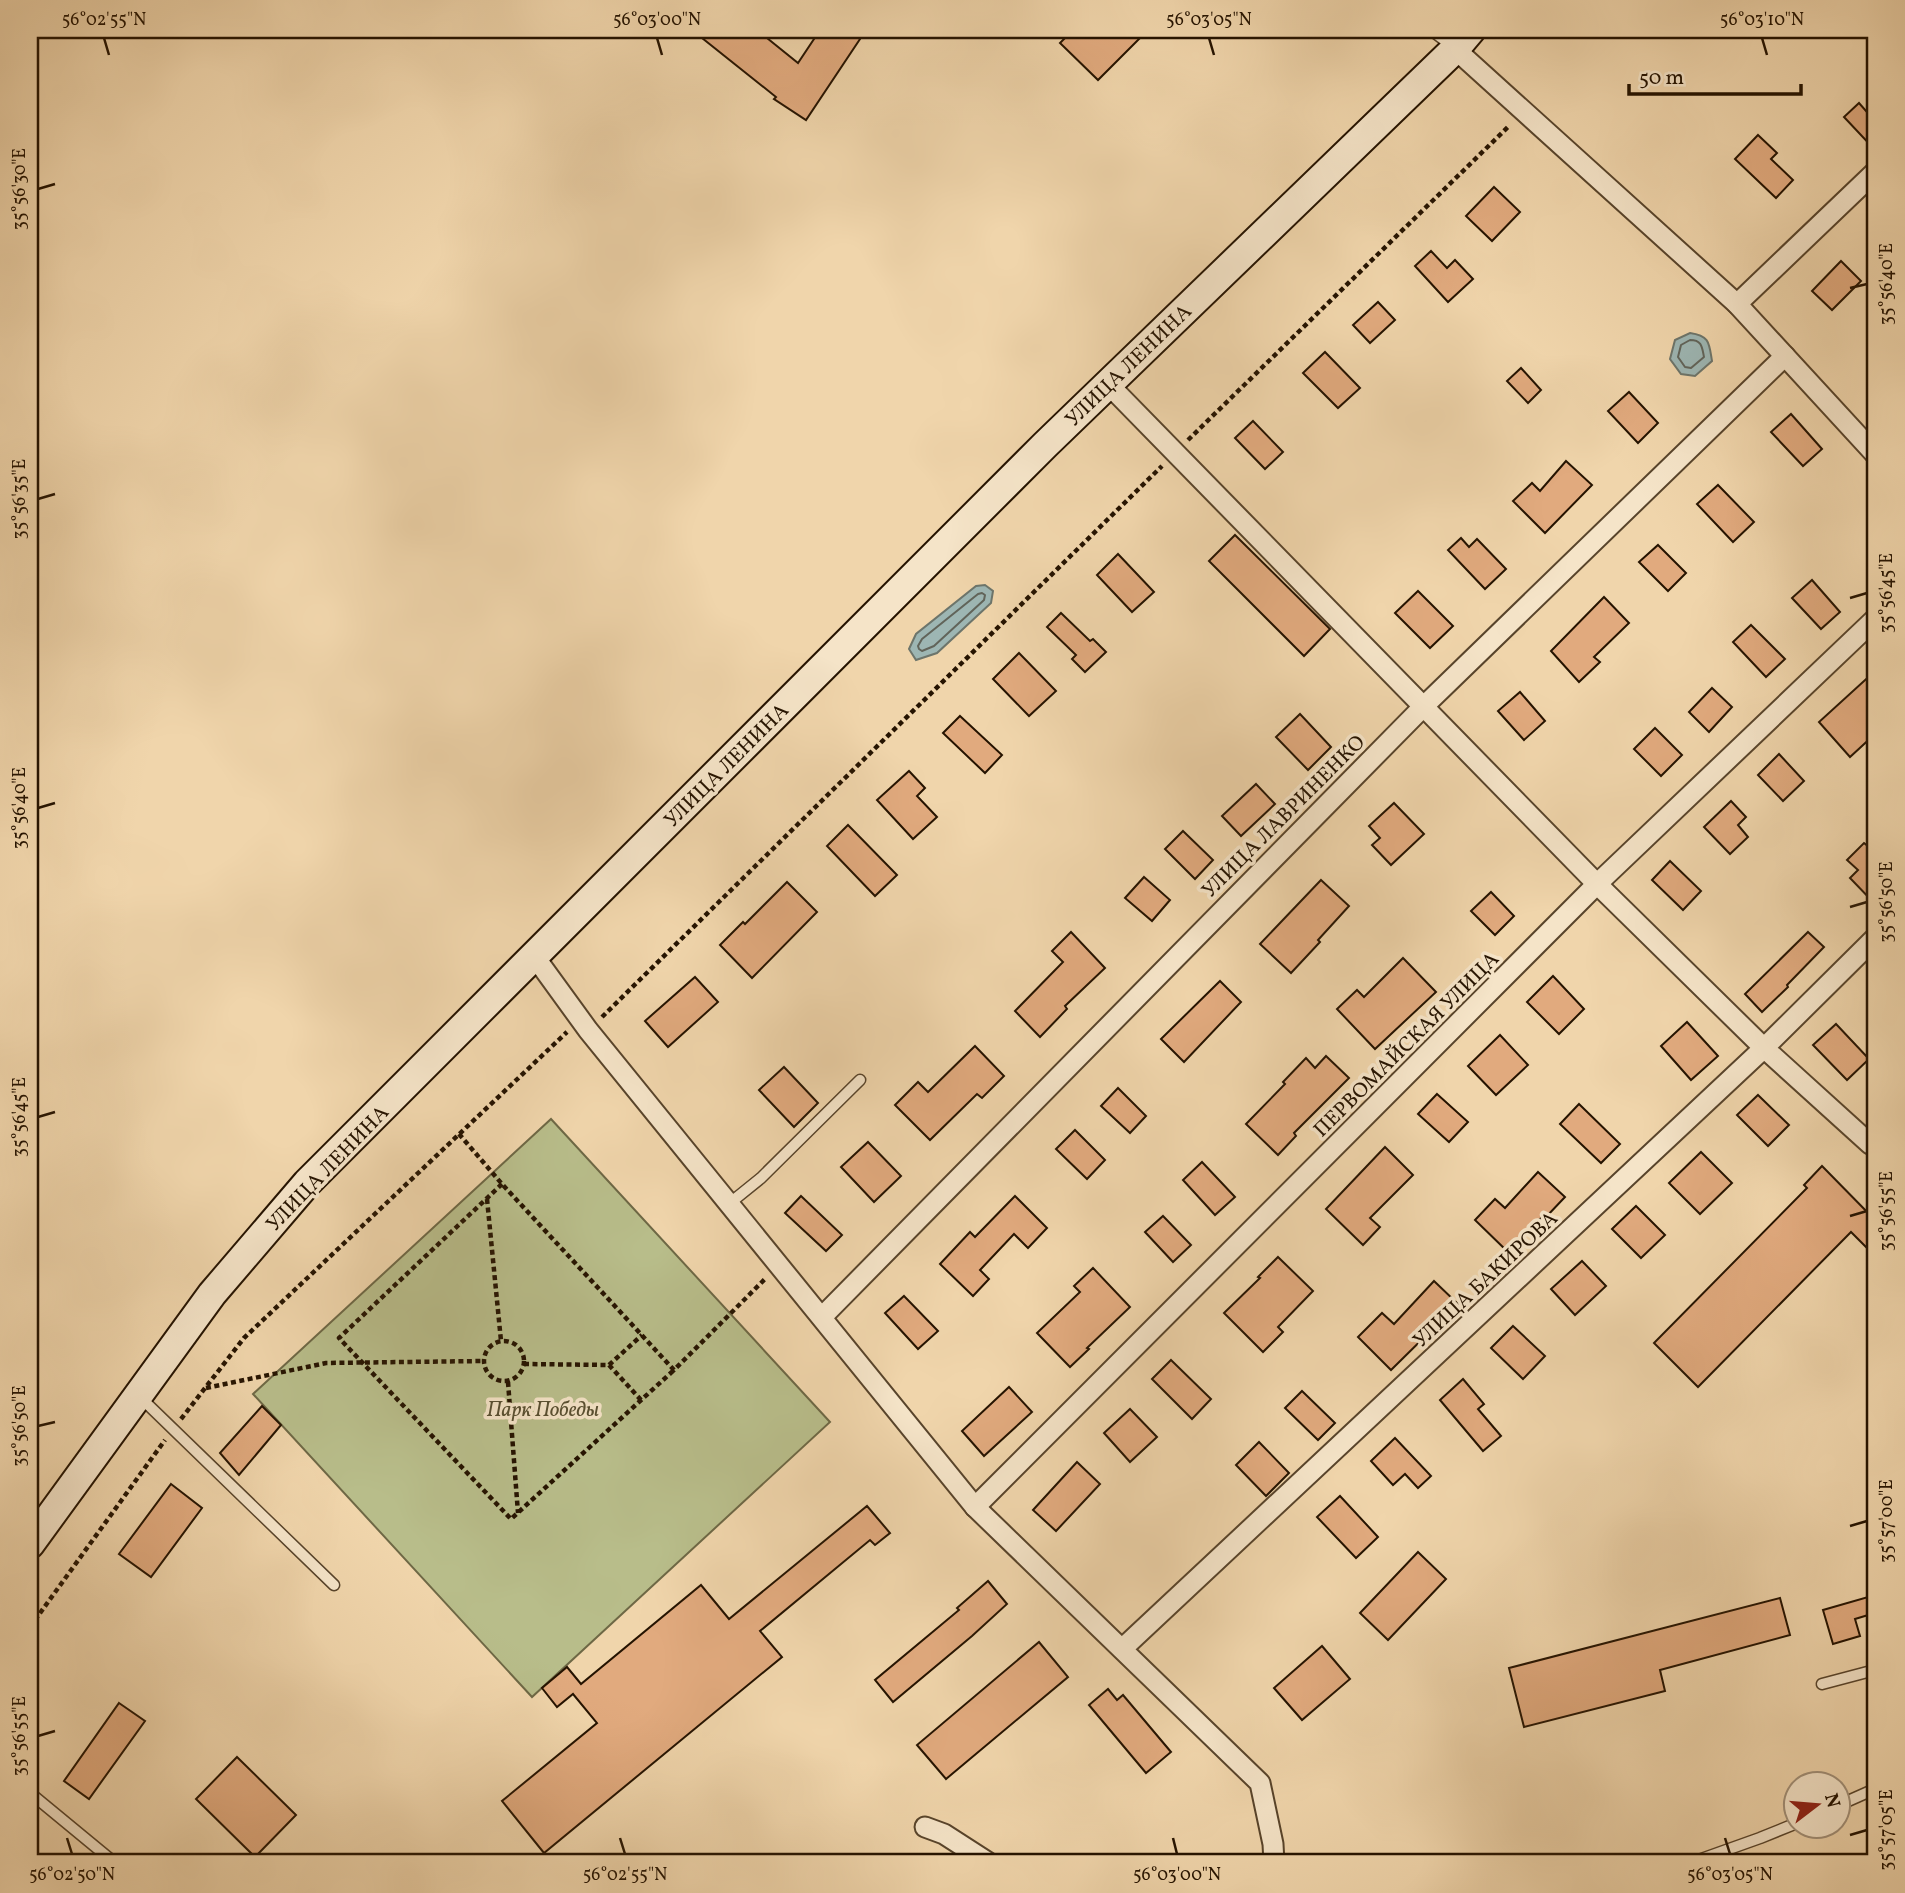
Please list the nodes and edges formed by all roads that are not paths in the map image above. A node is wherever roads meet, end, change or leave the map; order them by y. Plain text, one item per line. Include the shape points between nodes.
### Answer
1 (1431, 30) edge
2 (1463, 39) edge
3 (1875, 172) edge
4 (1737, 304) junction
5 (1785, 356) junction
6 (1109, 385) junction
7 (1875, 454) edge
8 (1875, 620) edge
9 (1423, 707) junction
10 (1597, 884) junction
11 (1875, 938) edge
12 (535, 957) junction
13 (1764, 1048) junction
14 (860, 1080) dead end
15 (1874, 1150) edge
16 (730, 1203) junction
17 (822, 1317) junction
18 (138, 1396) junction
19 (975, 1507) junction
20 (30, 1544) edge
21 (334, 1586) dead end
22 (1122, 1650) junction
23 (1875, 1670) edge
24 (1822, 1684) dead end
25 (1875, 1789) edge
26 (30, 1795) edge
27 (1853, 1799) edge
28 (925, 1827) dead end
29 (1783, 1829) edge
30 (115, 1863) edge
31 (989, 1863) edge
32 (1274, 1863) edge
33 (1690, 1863) edge

1 - 2 lane
2 - 4 street via 1524,111
2 - 6 main road, УЛИЦА ЛЕНИНА
3 - 4 street
4 - 5 street
5 - 7 street
5 - 9 street, УЛИЦА ЛАВРИНЕНКО
6 - 9 street
6 - 12 main road, УЛИЦА ЛЕНИНА
8 - 10 street, ПЕРВОМАЙСКАЯ УЛИЦА
9 - 10 street
9 - 17 street, УЛИЦА ЛАВРИНЕНКО
10 - 13 street
10 - 19 street, ПЕРВОМАЙСКАЯ УЛИЦА
11 - 13 street, УЛИЦА БАКИРОВА
12 - 16 street
12 - 18 main road, УЛИЦА ЛЕНИНА via 307,1183 212,1294
13 - 15 street
13 - 22 street, УЛИЦА БАКИРОВА
14 - 16 lane
16 - 17 street
17 - 19 street
18 - 20 main road, УЛИЦА ЛЕНИНА
18 - 21 lane
19 - 22 street
22 - 32 street via 1260,1783
23 - 24 lane
25 - 27 lane
26 - 30 lane
28 - 31 street
29 - 33 lane

